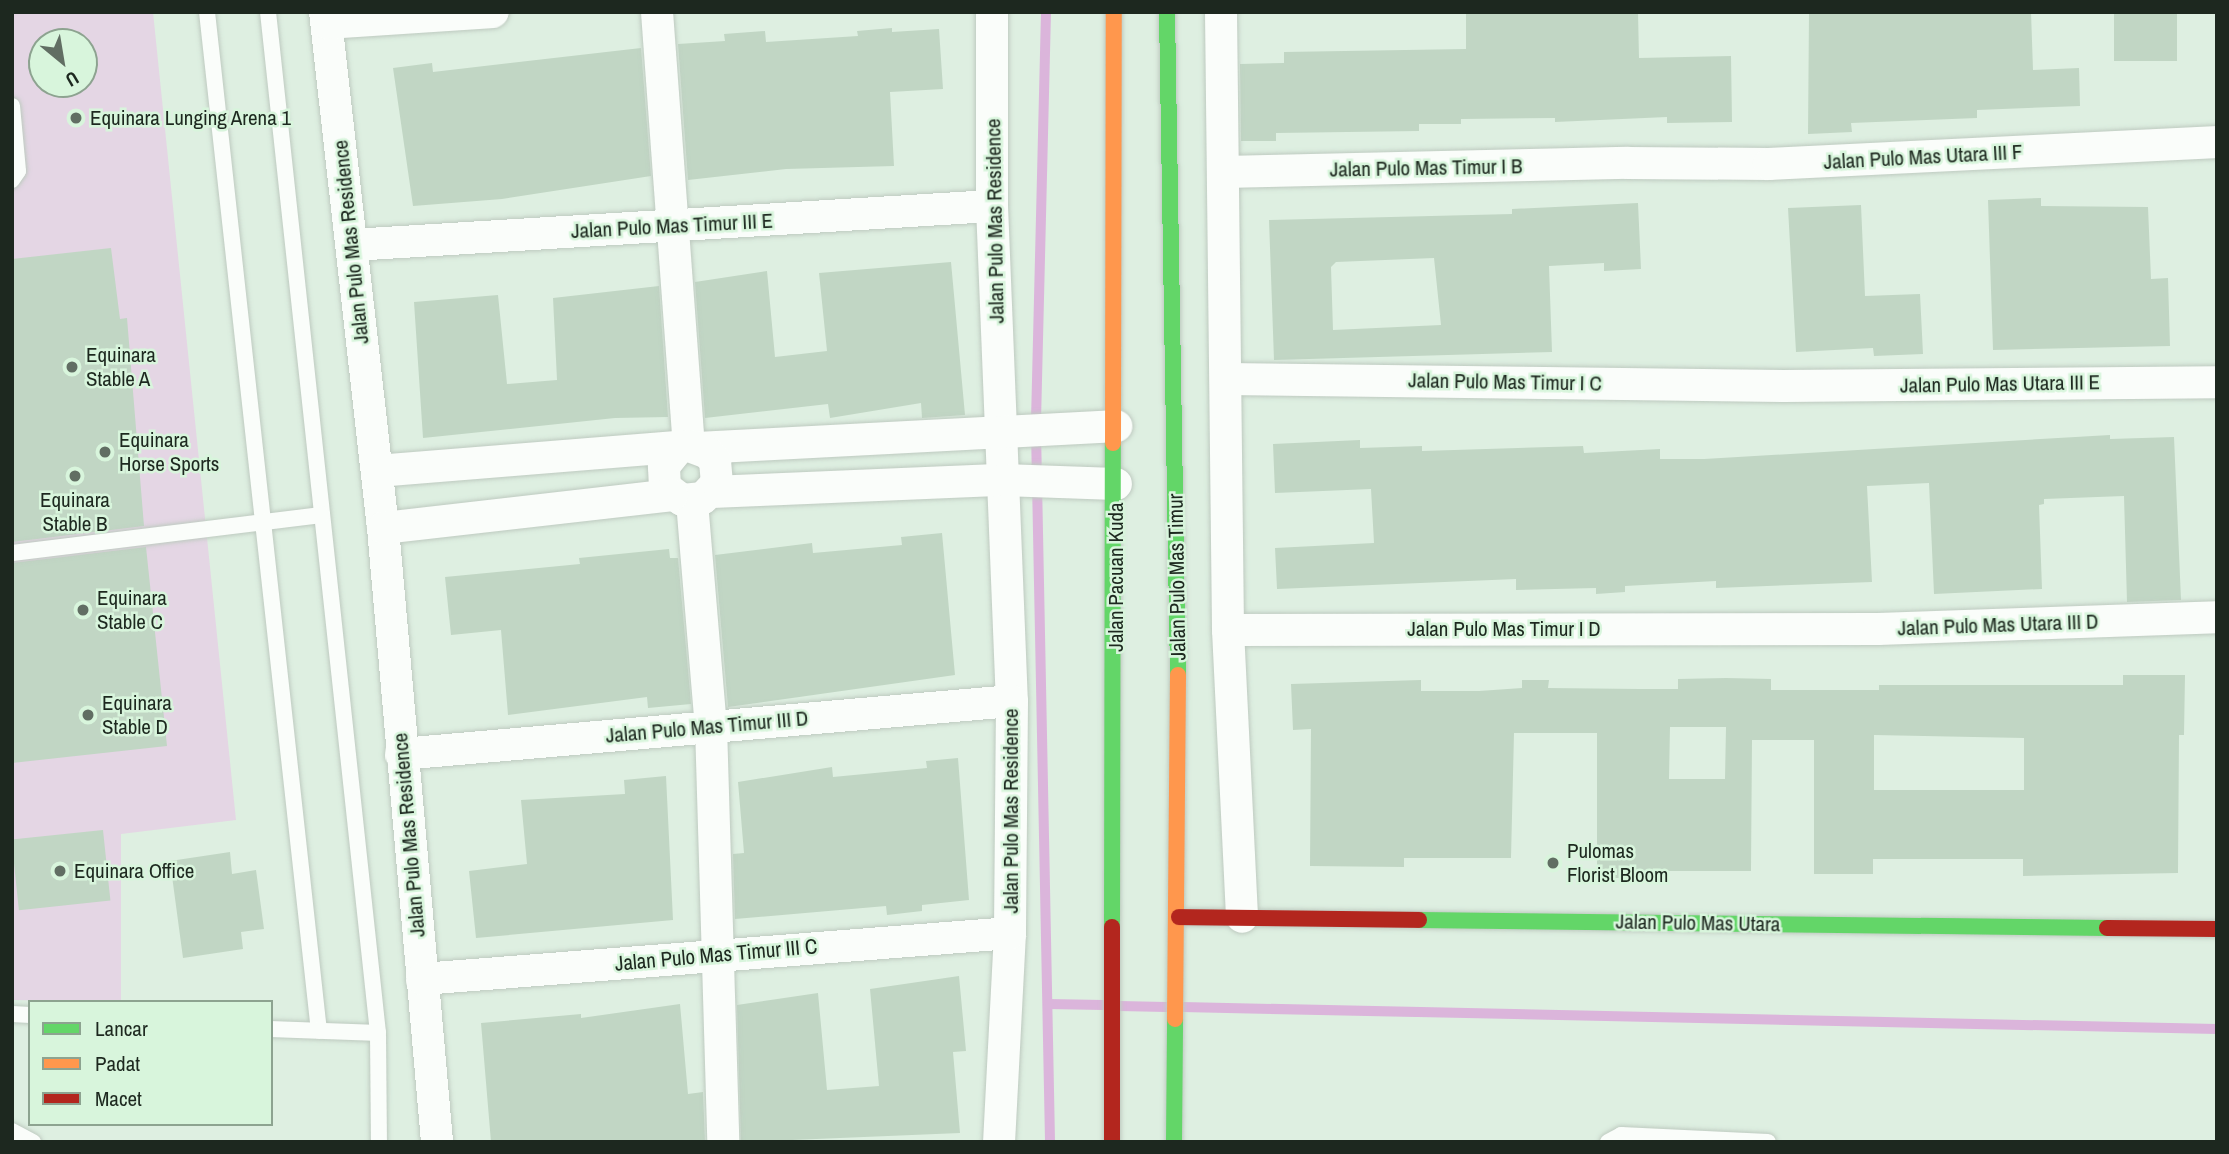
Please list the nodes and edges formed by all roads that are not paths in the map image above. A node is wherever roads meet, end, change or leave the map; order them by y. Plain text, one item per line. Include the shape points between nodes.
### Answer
1 (206, 12) edge
2 (268, 12) edge
3 (493, 12) edge
4 (657, 12) edge
5 (992, 12) edge
6 (1114, 12) edge
7 (1167, 12) edge
8 (1221, 12) edge
9 (326, 18) edge
10 (12, 106) edge
11 (2217, 142) edge
12 (1628, 163) joint
13 (1224, 172) junction
14 (12, 180) edge
15 (992, 206) junction
16 (670, 226) junction
17 (352, 245) junction
18 (1227, 379) junction
19 (2217, 382) edge
20 (1784, 386) joint
21 (1104, 427) junction
22 (1010, 429) junction
23 (689, 448) junction
24 (377, 471) junction
25 (1012, 480) junction
26 (1105, 483) junction
27 (692, 496) junction
28 (322, 515) junction
29 (263, 523) junction
30 (383, 528) junction
31 (12, 553) edge
32 (2217, 617) edge
33 (1779, 627) joint
34 (1228, 630) junction
35 (1012, 701) junction
36 (711, 726) junction
37 (401, 754) junction
38 (1179, 917) junction
39 (1242, 917) junction
40 (2217, 929) edge
41 (1010, 933) junction
42 (715, 954) junction
43 (422, 979) junction
44 (273, 1029) edge
45 (319, 1031) junction
46 (378, 1033) junction
47 (12, 1131) edge
48 (33, 1142) edge
49 (379, 1142) edge
50 (437, 1142) edge
51 (723, 1142) edge
52 (999, 1142) edge
53 (1112, 1142) edge
54 (1174, 1142) edge
55 (1608, 1142) edge
56 (1768, 1142) edge

1 - 29 lane
2 - 28 lane
3 - 9 street
4 - 16 street
5 - 15 street, Jalan Pulo Mas Residence
6 - 21 street, Jalan Pacuan Kuda
7 - 38 street, Jalan Pulo Mas Timur
8 - 13 street
9 - 17 street, Jalan Pulo Mas Residence
10 - 14 lane via 18,171
11 - 12 street, Jalan Pulo Mas Utara III F via 1769,164
12 - 13 street, Jalan Pulo Mas Timur I B
13 - 18 street
15 - 16 street, Jalan Pulo Mas Timur III E
15 - 22 street, Jalan Pulo Mas Residence
16 - 17 street, Jalan Pulo Mas Timur III E
16 - 23 street
17 - 24 street, Jalan Pulo Mas Residence
18 - 20 street, Jalan Pulo Mas Timur I C
18 - 34 street
19 - 20 street, Jalan Pulo Mas Utara III E
21 - 22 street
21 - 26 street, Jalan Pacuan Kuda
22 - 23 street
22 - 25 street, Jalan Pulo Mas Residence
23 - 24 street
23 - 27 street via 670,456 663,476
23 - 27 street via 715,461 717,483
24 - 30 street, Jalan Pulo Mas Residence
25 - 26 street
25 - 27 street
25 - 35 street, Jalan Pulo Mas Residence
26 - 53 street, Jalan Pacuan Kuda
27 - 30 street
27 - 36 street
28 - 29 lane
28 - 46 lane
29 - 31 lane
29 - 45 lane
30 - 37 street, Jalan Pulo Mas Residence
32 - 33 street, Jalan Pulo Mas Utara III D via 1878,629
33 - 34 street, Jalan Pulo Mas Timur I D
34 - 39 street
35 - 36 street, Jalan Pulo Mas Timur III D
35 - 41 street, Jalan Pulo Mas Residence
36 - 37 street, Jalan Pulo Mas Timur III D
36 - 42 street
37 - 43 street, Jalan Pulo Mas Residence
38 - 39 street, Jalan Pulo Mas Utara
38 - 54 street, Jalan Pulo Mas Timur
39 - 40 street, Jalan Pulo Mas Utara
41 - 42 street, Jalan Pulo Mas Timur III C
41 - 52 street, Jalan Pulo Mas Residence
42 - 43 street, Jalan Pulo Mas Timur III C
42 - 51 street
43 - 50 street, Jalan Pulo Mas Residence
44 - 45 lane
45 - 46 lane
46 - 49 lane
47 - 48 lane
55 - 56 lane via 1621,1135

